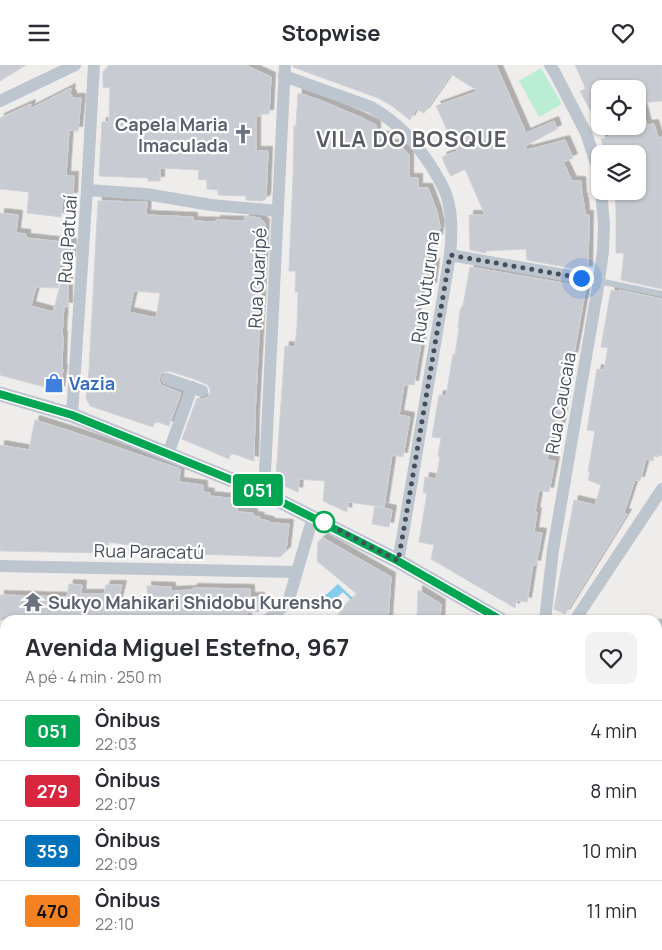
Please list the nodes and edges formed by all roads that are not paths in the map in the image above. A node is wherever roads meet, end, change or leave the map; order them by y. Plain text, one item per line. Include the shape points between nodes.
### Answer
1 (75, 65) edge
2 (94, 65) edge
3 (550, 65) edge
4 (284, 71) edge
5 (0, 101) edge
6 (591, 150) edge
7 (87, 190) junction
8 (602, 200) edge
9 (278, 211) junction
10 (450, 255) junction
11 (599, 281) junction
12 (662, 294) edge
13 (167, 379) dead end
14 (0, 394) edge
15 (72, 415) junction
16 (168, 454) junction
17 (662, 489) edge
18 (264, 493) junction
19 (313, 517) junction
20 (398, 561) junction
21 (0, 566) edge
22 (297, 572) junction
23 (274, 615) edge
24 (492, 615) edge
25 (546, 615) edge
26 (579, 615) edge

1 - 5 street
2 - 7 street, Rua Patuaí
3 - 6 street via 586,133
4 - 9 street, Rua Guaripé
4 - 10 street, Rua Vuturuna via 371,107 412,139 438,177 447,197 451,220
7 - 9 street
7 - 15 street, Rua Patuaí
8 - 11 street, Rua Caucaia via 604,224
9 - 18 street, Rua Guaripé
10 - 11 street
10 - 20 street, Rua Vuturuna
11 - 12 lane
11 - 25 street, Rua Caucaia via 553,550
13 - 16 street via 196,389
14 - 15 street
15 - 16 street
16 - 18 street
17 - 26 street
18 - 19 street
19 - 20 street
19 - 22 street
20 - 24 street
21 - 22 street, Rua Paracatú
22 - 23 street via 289,599

